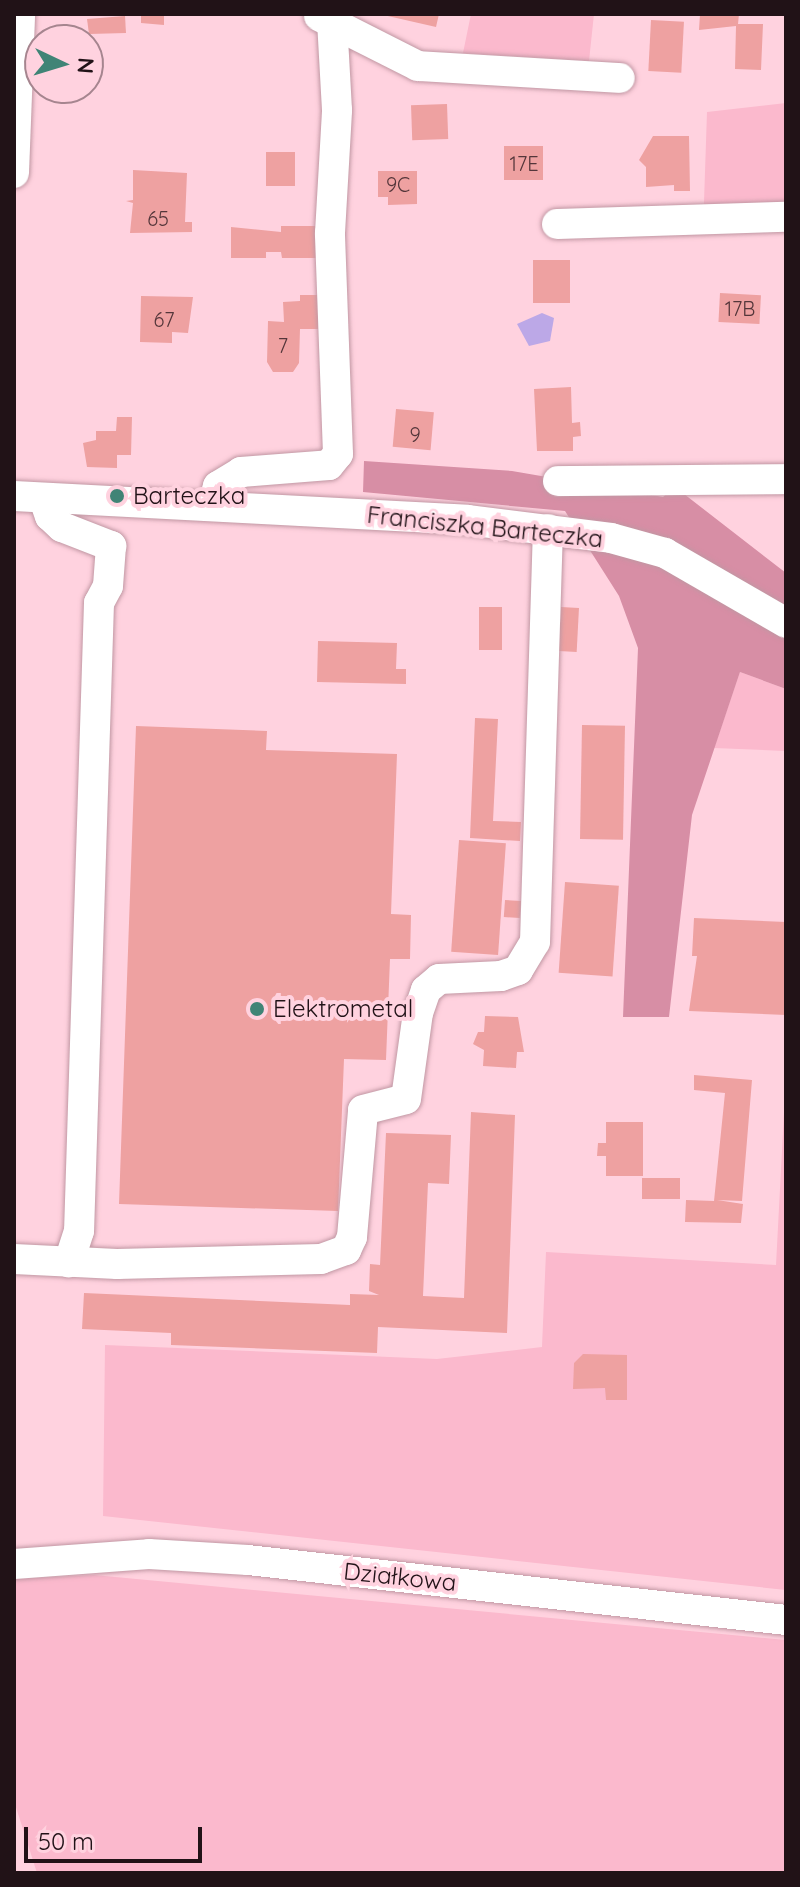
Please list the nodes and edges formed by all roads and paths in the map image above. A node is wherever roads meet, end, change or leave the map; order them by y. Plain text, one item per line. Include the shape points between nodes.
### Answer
1 (20, 14) edge
2 (323, 17) edge
3 (620, 78) dead end
4 (14, 173) edge
5 (786, 217) edge
6 (557, 224) dead end
7 (786, 479) edge
8 (558, 481) dead end
9 (14, 496) edge
10 (44, 499) junction
11 (212, 506) junction
12 (548, 529) junction
13 (786, 623) edge
14 (14, 1259) edge
15 (69, 1262) junction
16 (14, 1564) edge
17 (786, 1620) edge

1 - 4 street
2 - 3 street via 418,66
2 - 11 street via 337,110 330,233 338,454 329,465 241,472 218,486
5 - 6 street
7 - 8 street
9 - 10 street, Franciszka Barteczka
10 - 11 street, Franciszka Barteczka
10 - 15 street via 50,516 62,527 111,546 108,586 99,603 79,1231
11 - 12 street, Franciszka Barteczka
12 - 13 street, Franciszka Barteczka via 665,553
12 - 15 street via 535,942 518,970 501,976 439,979 426,990 406,1099 363,1110 352,1237 346,1250 321,1259
14 - 15 street
16 - 17 street, Działkowa via 149,1554 248,1560

